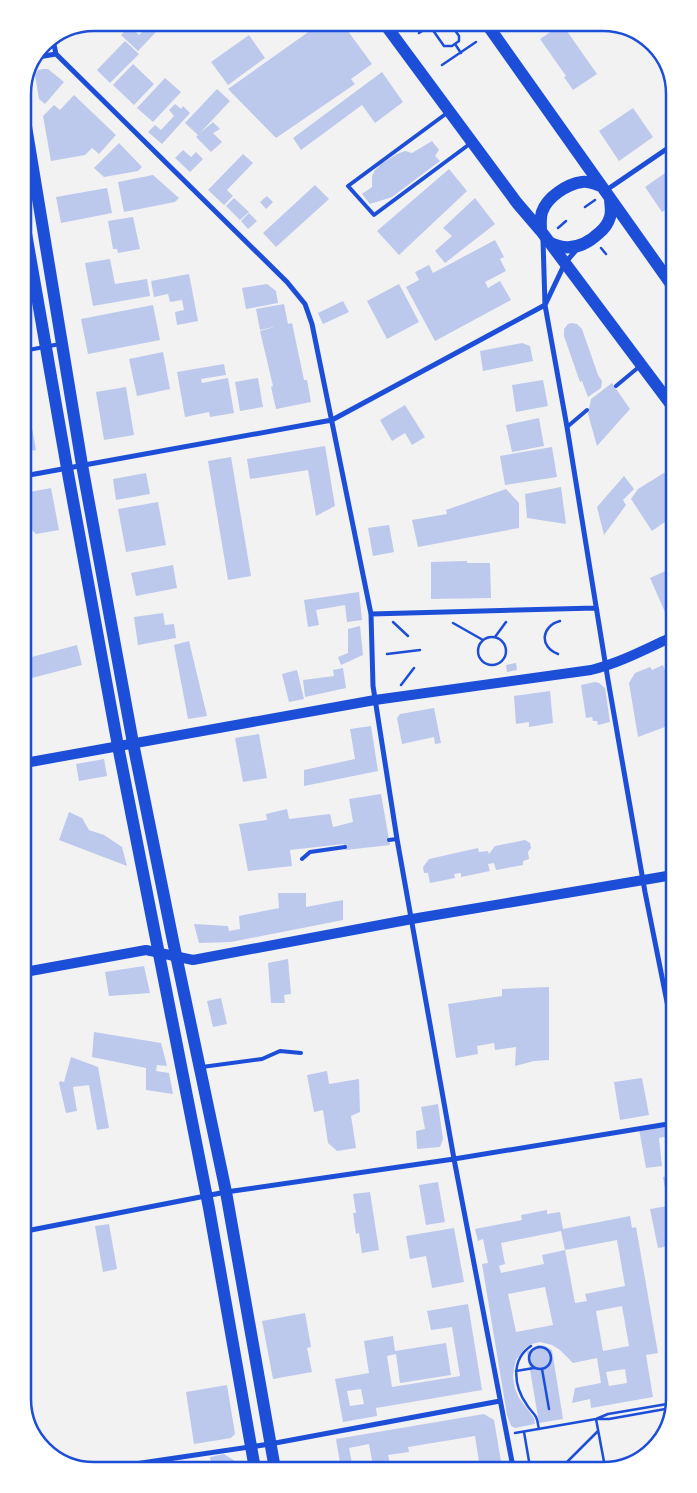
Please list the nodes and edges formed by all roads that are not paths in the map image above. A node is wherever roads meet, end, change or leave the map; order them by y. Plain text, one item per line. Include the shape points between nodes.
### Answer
1 (390, 31) edge
2 (492, 31) edge
3 (54, 46) edge
4 (56, 54) junction
5 (44, 56) edge
6 (449, 111) junction
7 (472, 142) junction
8 (666, 149) edge
9 (31, 157) edge
10 (605, 191) junction
11 (31, 223) edge
12 (42, 225) junction
13 (544, 236) junction
14 (580, 246) junction
15 (31, 262) edge
16 (565, 264) junction
17 (666, 277) edge
18 (545, 304) junction
19 (62, 344) junction
20 (46, 347) junction
21 (31, 350) edge
22 (641, 365) junction
23 (616, 386) dead end
24 (666, 398) edge
25 (587, 410) dead end
26 (332, 420) junction
27 (567, 427) junction
28 (82, 465) junction
29 (67, 468) junction
30 (31, 475) edge
31 (106, 595) junction
32 (91, 597) junction
33 (596, 608) junction
34 (371, 614) junction
35 (666, 640) edge
36 (606, 667) junction
37 (375, 700) junction
38 (133, 743) junction
39 (118, 746) junction
40 (31, 762) edge
41 (397, 839) junction
42 (389, 840) dead end
43 (345, 847) dead end
44 (302, 859) dead end
45 (666, 875) edge
46 (643, 879) junction
47 (412, 920) junction
48 (160, 954) junction
49 (176, 957) junction
50 (31, 971) edge
51 (666, 996) edge
52 (301, 1053) dead end
53 (200, 1067) junction
54 (666, 1124) edge
55 (454, 1159) junction
56 (226, 1192) junction
57 (206, 1196) junction
58 (31, 1230) edge
59 (500, 1401) junction
60 (270, 1444) junction
61 (250, 1447) junction
62 (148, 1462) edge
63 (253, 1462) edge
64 (274, 1462) edge
65 (511, 1462) edge

1 - 6 main road
2 - 10 main road
3 - 4 street
4 - 5 street
4 - 26 street via 287,282 305,304
6 - 7 main road
6 - 7 lane via 348,186 374,215
7 - 13 main road
8 - 10 street
9 - 12 main road
10 - 13 main road via 592,182 582,182 559,192 547,202 542,212 540,221
10 - 14 main road via 611,208 610,218 594,238
10 - 17 main road
11 - 12 main road
12 - 19 main road
13 - 14 main road via 556,246
13 - 16 main road
13 - 18 street
14 - 16 street
15 - 20 main road
16 - 18 street
16 - 22 main road
18 - 26 street
18 - 27 street
19 - 20 lane
19 - 28 main road
20 - 21 lane
20 - 29 main road
22 - 23 lane
22 - 24 main road
25 - 27 lane
26 - 28 street
26 - 34 street
27 - 33 street
28 - 29 street
28 - 31 main road
29 - 30 street
29 - 32 main road
31 - 32 main road
31 - 38 main road
32 - 39 main road
33 - 34 street
33 - 36 street
34 - 37 street
35 - 36 main road
36 - 37 main road
36 - 46 street
37 - 38 main road
37 - 41 street
38 - 39 main road
38 - 49 main road
39 - 40 main road
39 - 48 main road
41 - 42 lane
41 - 47 street
43 - 44 lane via 310,852
45 - 46 main road
46 - 47 main road
46 - 51 street
47 - 49 main road via 193,960
47 - 55 street
48 - 49 main road
48 - 50 main road via 146,950
48 - 57 main road
49 - 53 main road
52 - 53 lane via 280,1051 262,1059
53 - 56 main road
54 - 55 street
55 - 56 street
55 - 59 street
56 - 57 street
56 - 60 main road
57 - 58 street
57 - 61 main road
59 - 60 street
59 - 65 street
60 - 61 street
60 - 64 main road
61 - 62 street
61 - 63 main road

